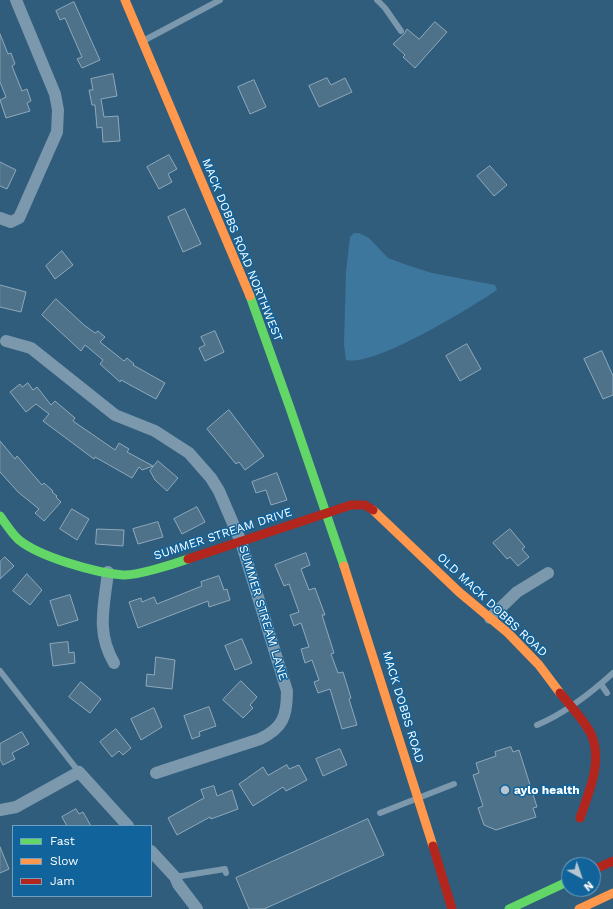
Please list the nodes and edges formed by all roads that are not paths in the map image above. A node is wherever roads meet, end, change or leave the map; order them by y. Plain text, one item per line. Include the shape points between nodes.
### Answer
1 (16, 0) edge
2 (125, 0) edge
3 (220, 0) edge
4 (377, 0) edge
5 (401, 31) dead end
6 (141, 42) junction
7 (6, 220) edge
8 (6, 341) dead end
9 (326, 514) junction
10 (0, 516) edge
11 (241, 542) junction
12 (108, 572) junction
13 (548, 573) dead end
14 (490, 618) junction
15 (114, 664) dead end
16 (0, 671) edge
17 (613, 672) edge
18 (600, 684) junction
19 (607, 692) dead end
20 (572, 706) junction
21 (537, 725) dead end
22 (79, 772) junction
23 (156, 773) dead end
24 (454, 784) dead end
25 (419, 798) junction
26 (0, 810) edge
27 (380, 813) dead end
28 (580, 818) dead end
29 (127, 825) edge
30 (152, 852) edge
31 (613, 861) edge
32 (601, 866) edge
33 (226, 873) dead end
34 (175, 877) junction
35 (561, 886) edge
36 (613, 893) edge
37 (197, 909) edge
38 (452, 909) edge
39 (509, 909) edge
40 (579, 909) edge

1 - 7 street via 56,94 58,122 57,132 19,218
2 - 6 street, MACK DOBBS ROAD NORTHWEST
3 - 6 lane
4 - 5 lane
6 - 9 street, MACK DOBBS ROAD NORTHWEST via 199,170 248,292
8 - 11 street, SUMMER STREAM LANE via 31,348 115,415 155,431 190,454 219,491
9 - 11 street, SUMMER STREAM DRIVE
9 - 14 street, OLD MACK DOBBS ROAD via 351,505 370,507
9 - 25 street, MACK DOBBS ROAD via 391,706
10 - 12 street, SUMMER STREAM DRIVE via 18,539 36,551
11 - 12 street, SUMMER STREAM DRIVE via 171,565 124,575
11 - 23 street, SUMMER STREAM LANE via 287,691 287,707 282,721 271,734 260,740
12 - 15 street via 102,630 106,649
13 - 14 street via 517,592
14 - 20 street, OLD MACK DOBBS ROAD via 539,665
16 - 22 lane
17 - 18 lane
18 - 19 lane
18 - 20 lane
20 - 21 lane
20 - 28 street, OLD MACK DOBBS ROAD via 590,732 595,747 596,763
22 - 26 street via 16,807
22 - 29 street
24 - 25 lane
25 - 27 lane
25 - 38 street, MACK DOBBS ROAD
30 - 34 street
31 - 32 street
33 - 34 lane via 225,869
34 - 37 street
35 - 39 street
36 - 40 street

